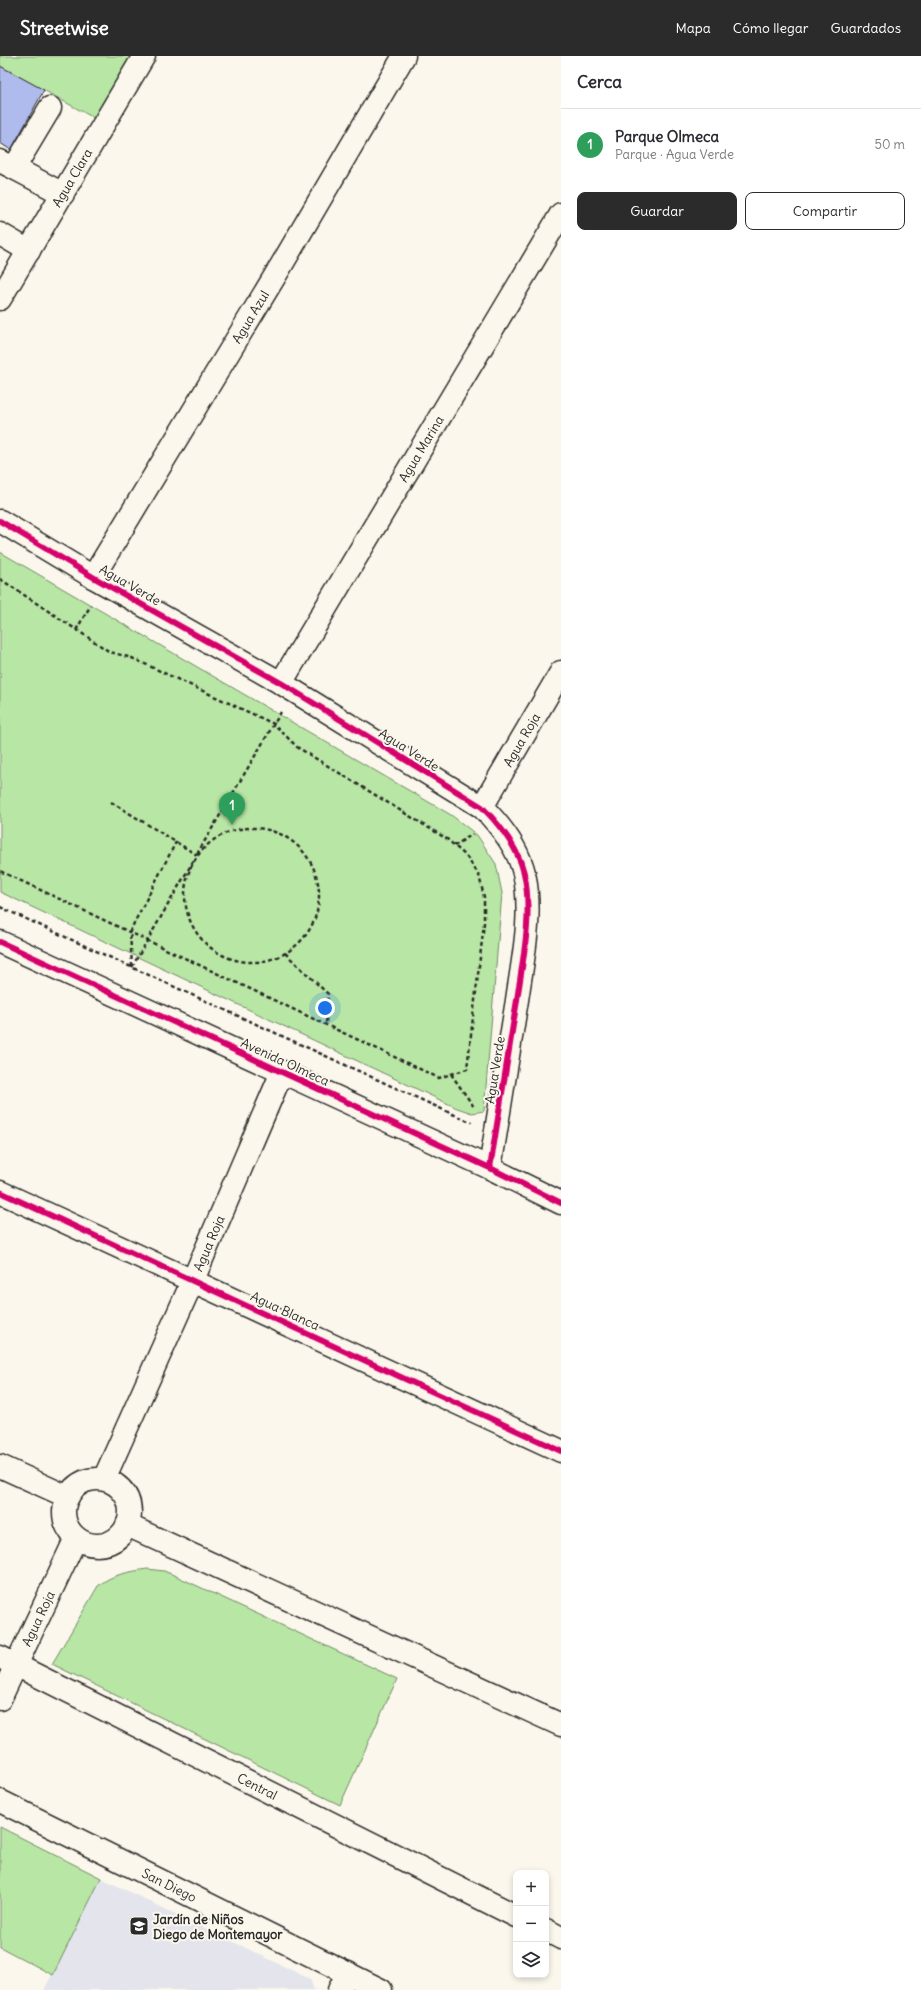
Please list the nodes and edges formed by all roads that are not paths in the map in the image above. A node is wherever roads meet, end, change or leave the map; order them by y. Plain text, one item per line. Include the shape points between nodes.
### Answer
1 (144, 56) edge
2 (404, 56) edge
3 (50, 108) dead end
4 (7, 164) edge
5 (63, 194) junction
6 (561, 214) edge
7 (0, 234) edge
8 (29, 251) junction
9 (0, 299) edge
10 (0, 521) edge
11 (93, 576) junction
12 (561, 672) edge
13 (281, 683) junction
14 (482, 807) junction
15 (0, 942) edge
16 (282, 1072) junction
17 (490, 1168) junction
18 (0, 1192) edge
19 (561, 1203) edge
20 (193, 1280) junction
21 (561, 1452) edge
22 (0, 1466) edge
23 (104, 1479) junction
24 (68, 1497) junction
25 (127, 1525) junction
26 (76, 1538) junction
27 (8, 1660) edge
28 (0, 1699) edge
29 (561, 1725) edge
30 (0, 1801) edge
31 (513, 1914) edge
32 (549, 1932) edge
33 (561, 1938) edge
34 (344, 1982) edge
35 (381, 1990) edge

1 - 5 street, Agua Clara
2 - 11 street, Agua Azul via 278,271
3 - 4 street
4 - 5 street
5 - 8 street, Agua Clara
6 - 13 street, Agua Marina
7 - 8 street
8 - 9 street, Agua Clara
10 - 11 street, Agua Verde
11 - 13 street, Agua Verde
12 - 14 street, Agua Roja
13 - 14 street, Agua Verde
14 - 17 street, Agua Verde via 512,844 524,872 528,904 525,945
15 - 16 street, Avenida Olmeca
16 - 17 street, Avenida Olmeca
16 - 20 street, Agua Roja
17 - 19 street, Avenida Olmeca
18 - 20 street, Agua Blanca
20 - 21 street, Agua Blanca
20 - 23 street, Agua Roja
22 - 24 street
23 - 24 street via 95,1478 79,1484
23 - 25 street via 119,1486 127,1496 130,1509
24 - 26 street via 64,1508 65,1519
25 - 26 street via 111,1542 99,1545
25 - 29 street
26 - 27 street, Agua Roja
27 - 28 street, Agua Roja
27 - 31 street, Central
30 - 34 street, San Diego
32 - 33 street
34 - 35 street, San Diego

